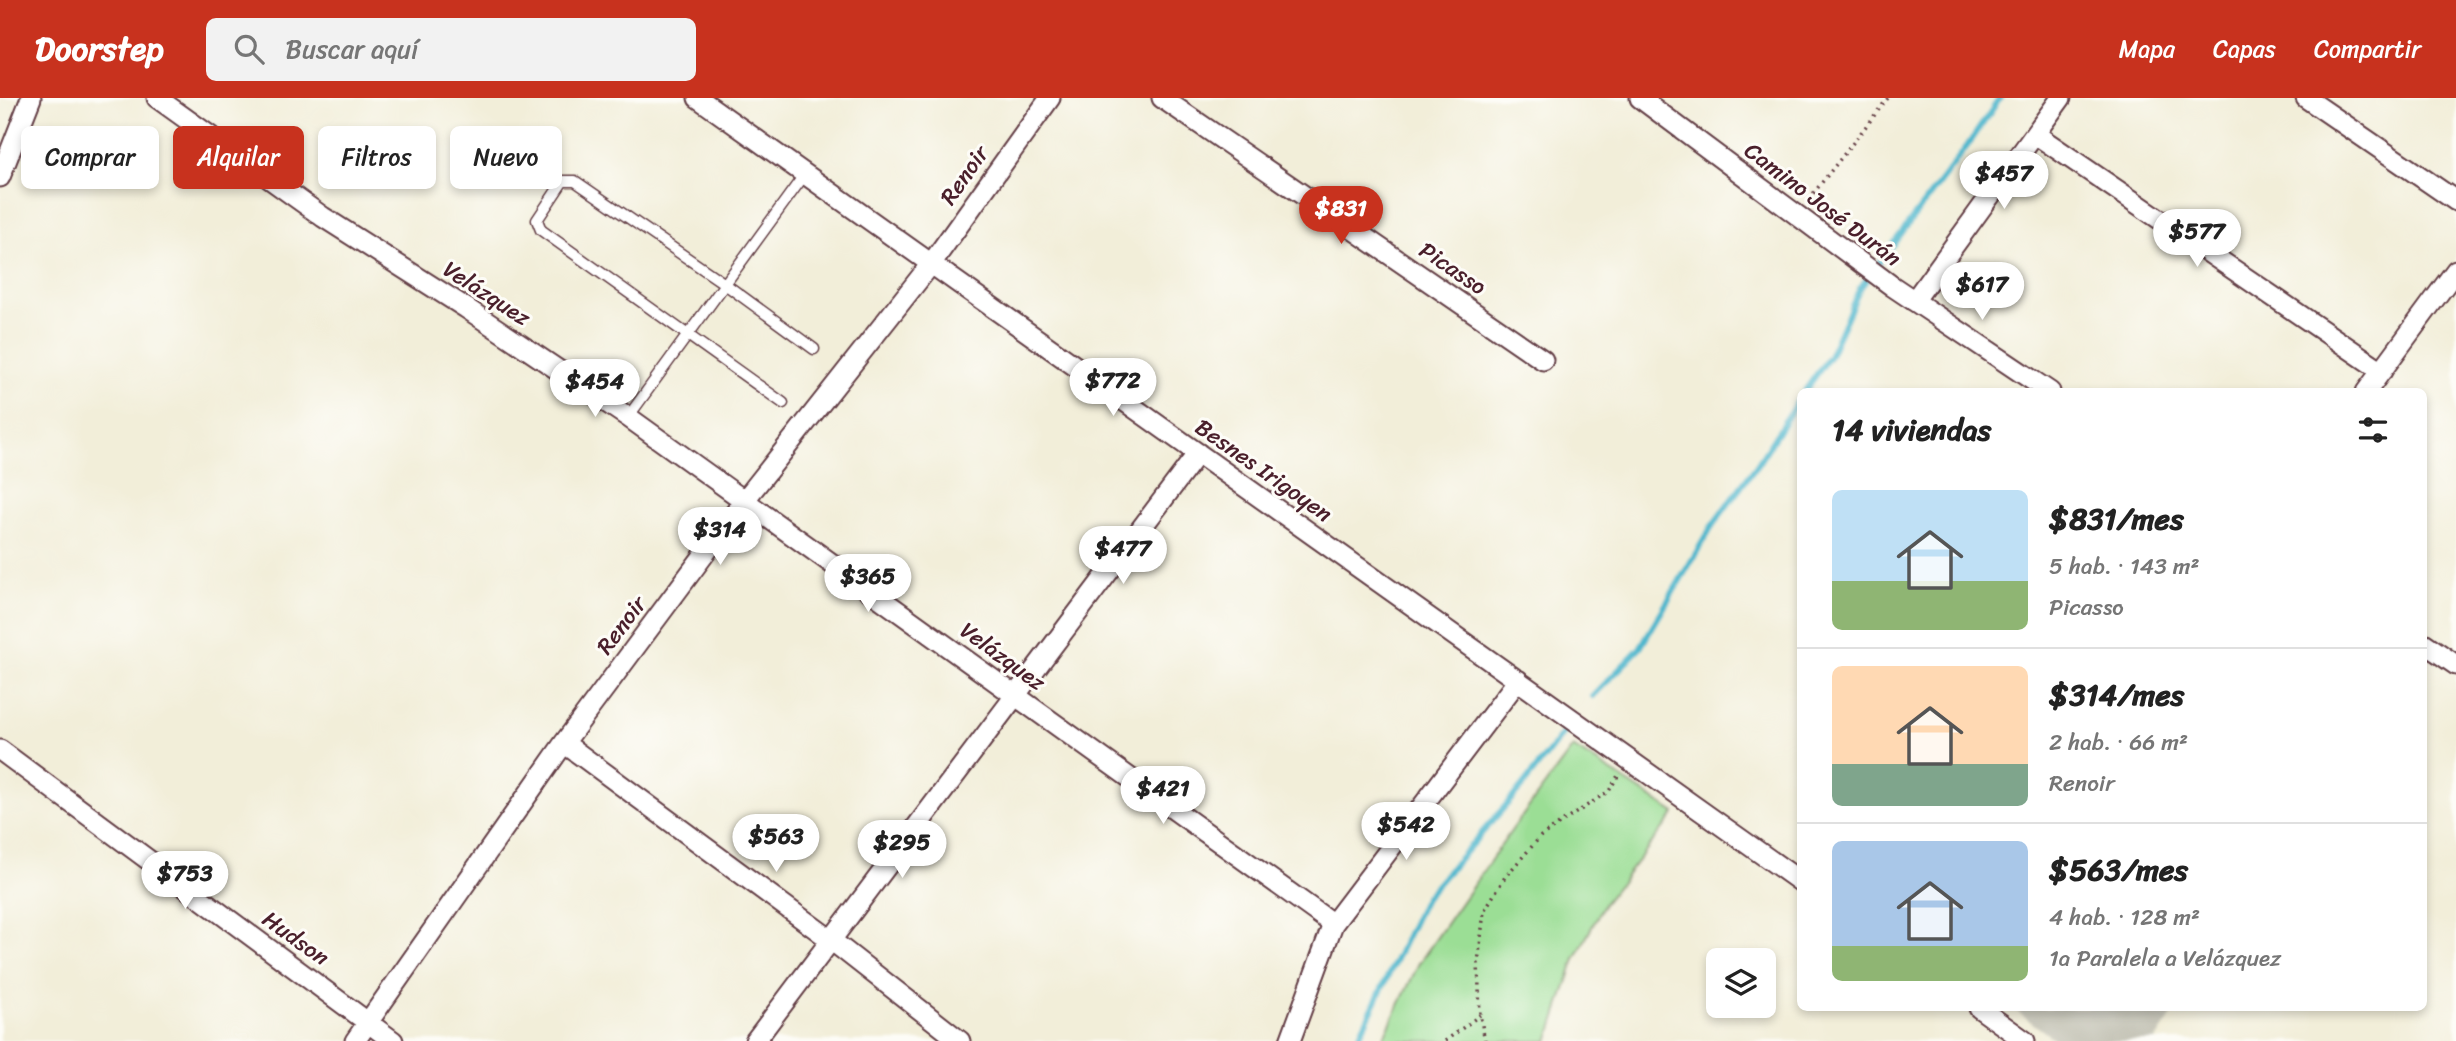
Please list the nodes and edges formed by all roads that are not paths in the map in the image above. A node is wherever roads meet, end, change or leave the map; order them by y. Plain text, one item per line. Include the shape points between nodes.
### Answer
1 (31, 98) edge
2 (157, 98) edge
3 (698, 98) edge
4 (1050, 98) edge
5 (1162, 98) edge
6 (1640, 98) edge
7 (2061, 98) edge
8 (2306, 98) edge
9 (2035, 134) junction
10 (805, 174) junction
11 (0, 177) edge
12 (2456, 201) edge
13 (931, 264) junction
14 (2456, 270) edge
15 (725, 284) junction
16 (1914, 302) junction
17 (688, 334) junction
18 (814, 349) dead end
19 (1543, 360) dead end
20 (2382, 371) junction
21 (2044, 388) edge
22 (2370, 388) edge
23 (783, 403) dead end
24 (628, 417) junction
25 (1198, 453) junction
26 (744, 501) junction
27 (2427, 645) edge
28 (2456, 665) edge
29 (1518, 680) junction
30 (1016, 695) junction
31 (564, 743) junction
32 (0, 750) edge
33 (1797, 878) edge
34 (1333, 924) junction
35 (831, 940) junction
36 (1983, 1011) edge
37 (368, 1022) junction
38 (355, 1041) edge
39 (393, 1041) edge
40 (755, 1041) edge
41 (960, 1041) edge
42 (1290, 1041) edge
43 (2025, 1041) edge

1 - 11 street
2 - 24 street, Velázquez via 323,217
3 - 10 street, Besnes Irigoyen
4 - 13 street, Renoir
5 - 19 street, Picasso
6 - 16 street, Camino José Durán
7 - 9 street
8 - 12 street
9 - 16 street
9 - 20 street
10 - 13 street, Besnes Irigoyen
10 - 15 lane
13 - 25 street, Besnes Irigoyen
13 - 26 street, Renoir
14 - 20 street
15 - 17 lane
15 - 17 lane via 575,181 564,181 537,220 541,230
15 - 18 lane
16 - 21 street, Camino José Durán
17 - 23 lane
17 - 24 lane
20 - 22 street
24 - 26 street, Velázquez
25 - 29 street, Besnes Irigoyen
25 - 30 street
26 - 30 street, Velázquez
26 - 31 street, Renoir
27 - 28 street
29 - 33 street, Besnes Irigoyen
29 - 34 street
30 - 34 street, Velázquez
30 - 35 street
31 - 35 street
31 - 37 street, Renoir
32 - 37 street, Hudson
34 - 42 street
35 - 40 street
35 - 41 street
36 - 43 street
37 - 38 street, Renoir
37 - 39 street, Hudson

